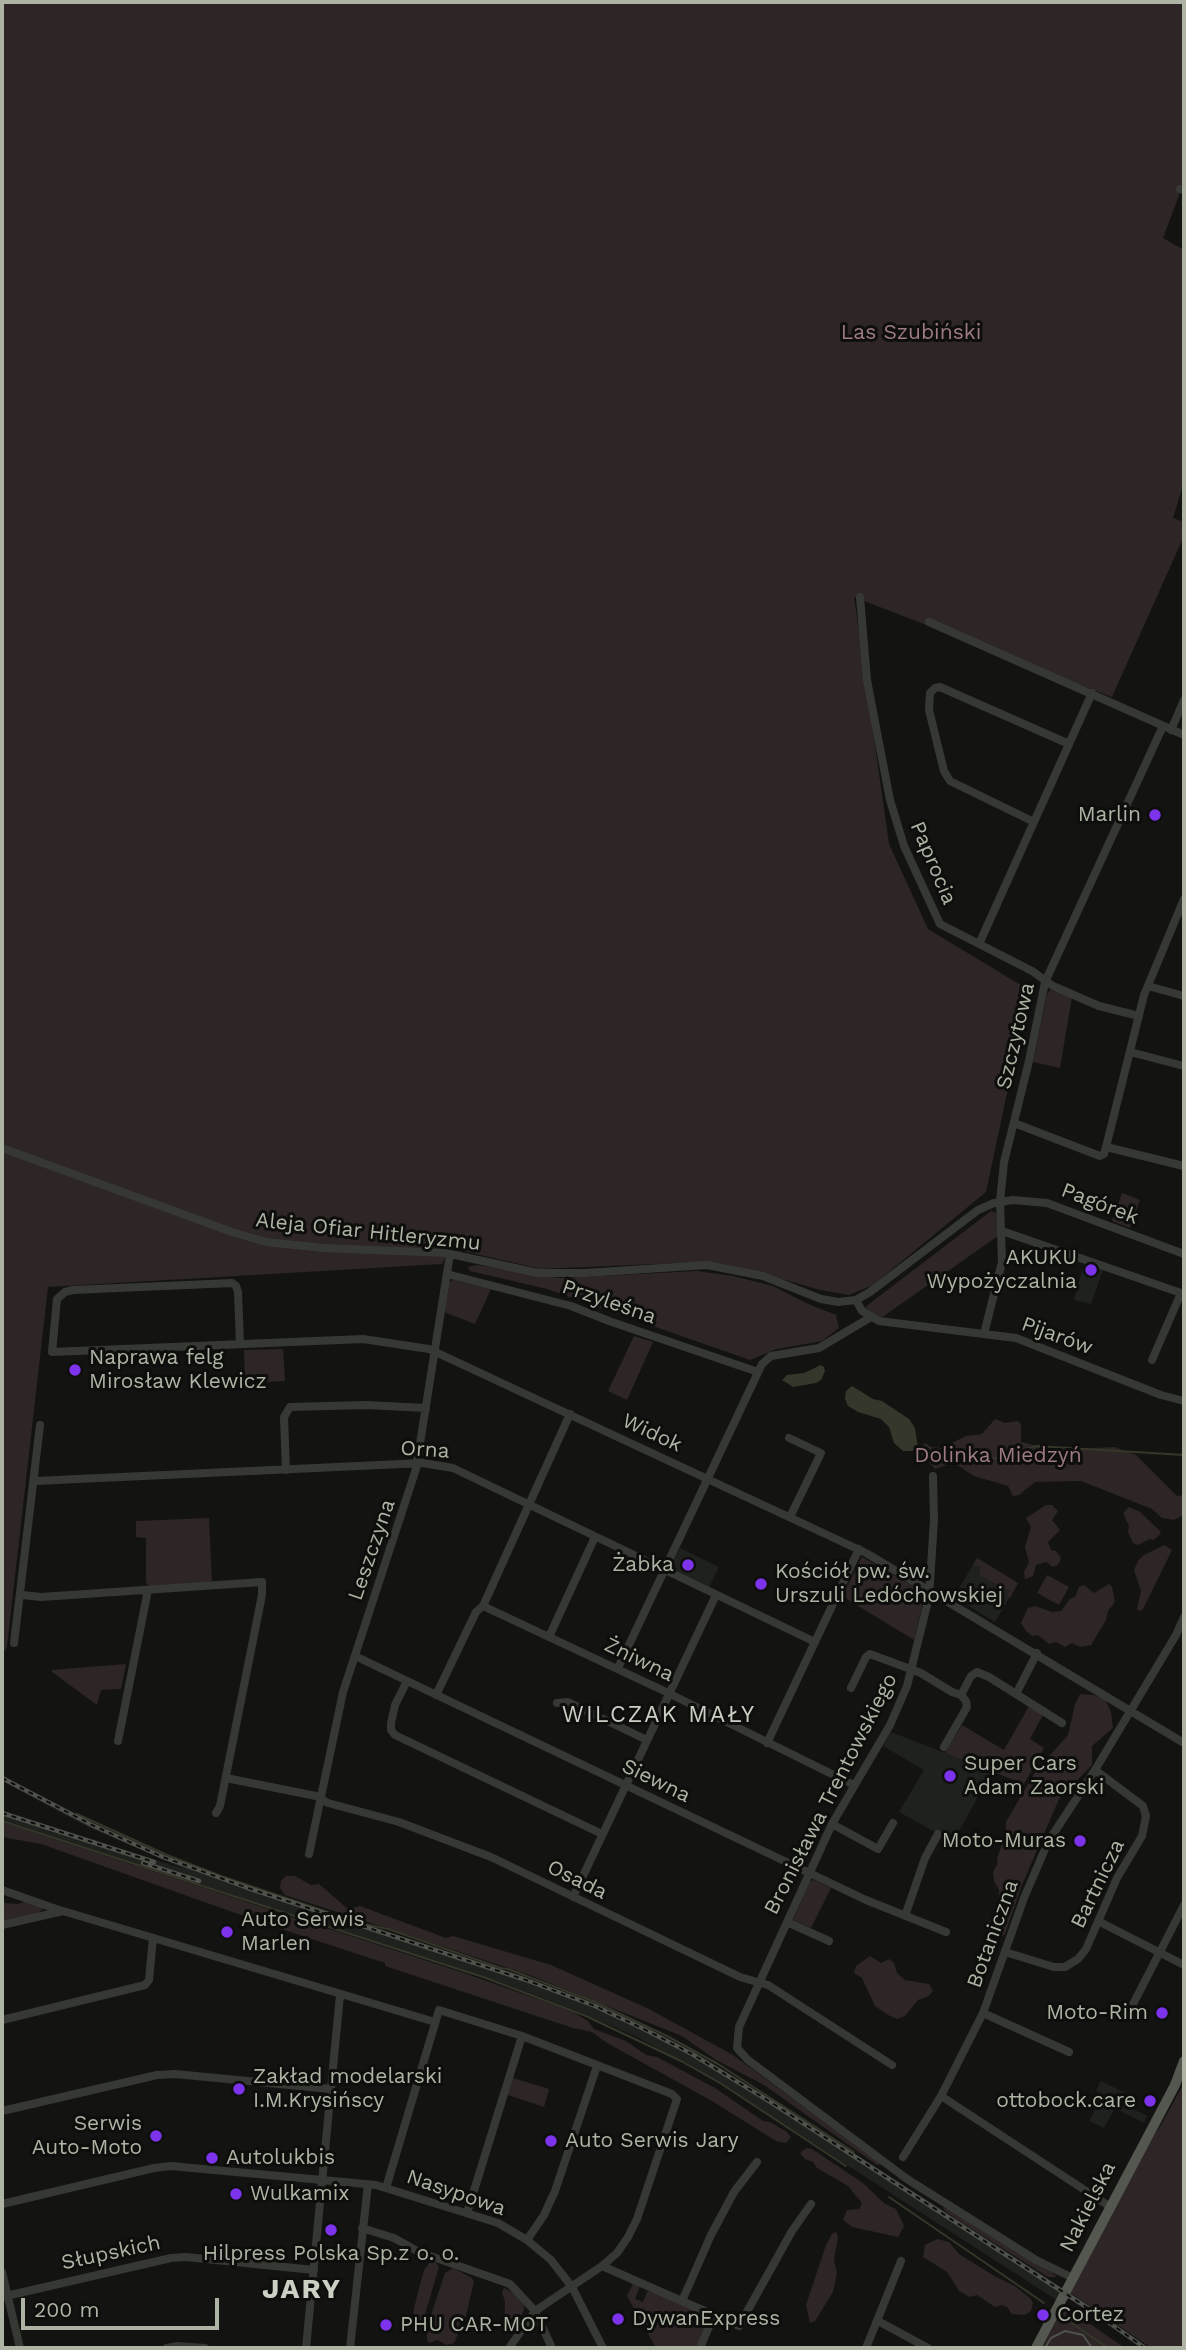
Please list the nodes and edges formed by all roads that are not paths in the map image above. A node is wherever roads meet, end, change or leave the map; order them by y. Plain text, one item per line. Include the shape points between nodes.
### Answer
1 (860, 597) dead end
2 (929, 622) dead end
3 (1092, 693) junction
4 (1184, 700) edge
5 (1167, 728) junction
6 (1184, 735) edge
7 (1069, 744) junction
8 (1034, 822) junction
9 (1183, 904) edge
10 (979, 944) junction
11 (1045, 982) junction
12 (1148, 986) junction
13 (1184, 996) edge
14 (1139, 1016) junction
15 (1130, 1052) junction
16 (1184, 1066) edge
17 (1014, 1123) junction
18 (2, 1147) edge
19 (1106, 1147) junction
20 (1184, 1166) edge
21 (1000, 1202) junction
22 (1002, 1231) junction
23 (450, 1254) junction
24 (1184, 1254) edge
25 (447, 1274) junction
26 (1182, 1294) edge
27 (856, 1300) junction
28 (871, 1317) junction
29 (984, 1334) junction
30 (240, 1344) junction
31 (435, 1352) junction
32 (1152, 1360) dead end
33 (758, 1372) junction
34 (1184, 1401) edge
35 (426, 1408) junction
36 (570, 1414) junction
37 (40, 1425) dead end
38 (789, 1438) dead end
39 (418, 1464) junction
40 (286, 1470) junction
41 (933, 1476) dead end
42 (708, 1478) junction
43 (35, 1481) junction
44 (530, 1506) junction
45 (790, 1517) junction
46 (595, 1537) junction
47 (859, 1549) junction
48 (664, 1570) junction
49 (930, 1589) junction
50 (148, 1590) junction
51 (22, 1595) junction
52 (716, 1595) junction
53 (483, 1606) junction
54 (1184, 1617) edge
55 (549, 1637) junction
56 (816, 1642) junction
57 (15, 1643) dead end
58 (1037, 1653) junction
59 (355, 1656) junction
60 (618, 1668) junction
61 (912, 1671) junction
62 (407, 1681) junction
63 (851, 1688) dead end
64 (669, 1694) junction
65 (1016, 1694) junction
66 (436, 1695) junction
67 (961, 1695) junction
68 (557, 1703) dead end
69 (1130, 1710) junction
70 (1062, 1723) dead end
71 (647, 1740) junction
72 (118, 1741) dead end
73 (1184, 1742) edge
74 (767, 1743) junction
75 (944, 1747) dead end
76 (1095, 1770) junction
77 (226, 1778) junction
78 (854, 1785) junction
79 (625, 1786) junction
80 (321, 1798) junction
81 (216, 1813) dead end
82 (832, 1824) junction
83 (893, 1824) dead end
84 (603, 1834) junction
85 (938, 1834) dead end
86 (309, 1854) dead end
87 (809, 1873) junction
88 (2, 1890) edge
89 (573, 1897) junction
90 (1184, 1905) edge
91 (63, 1911) junction
92 (905, 1916) junction
93 (1098, 1921) junction
94 (786, 1922) junction
95 (2, 1924) edge
96 (946, 1932) dead end
97 (153, 1938) junction
98 (828, 1941) dead end
99 (1005, 1952) junction
100 (1159, 1952) junction
101 (1184, 1965) edge
102 (759, 1984) junction
103 (340, 1995) junction
104 (1130, 2010) dead end
105 (984, 2012) junction
106 (2, 2020) edge
107 (435, 2022) junction
108 (522, 2036) junction
109 (1069, 2052) dead end
110 (1184, 2061) edge
111 (892, 2065) dead end
112 (597, 2066) junction
113 (1184, 2073) edge
114 (1175, 2085) junction
115 (331, 2089) junction
116 (941, 2096) junction
117 (2, 2111) edge
118 (903, 2157) dead end
119 (757, 2162) dead end
120 (322, 2179) junction
121 (368, 2184) junction
122 (386, 2188) junction
123 (2, 2204) edge
124 (811, 2204) dead end
125 (1109, 2206) junction
126 (467, 2213) junction
127 (362, 2228) junction
128 (527, 2240) junction
129 (901, 2261) dead end
130 (602, 2266) junction
131 (314, 2270) junction
132 (2, 2272) edge
133 (1073, 2278) junction
134 (572, 2287) junction
135 (5, 2296) edge
136 (682, 2301) junction
137 (535, 2311) junction
138 (714, 2315) junction
139 (878, 2321) junction
140 (20, 2348) edge
141 (167, 2348) edge
142 (205, 2348) edge
143 (306, 2348) edge
144 (350, 2348) edge
145 (509, 2348) edge
146 (552, 2348) edge
147 (603, 2348) edge
148 (700, 2348) edge
149 (866, 2348) edge
150 (928, 2348) edge
151 (1036, 2348) edge

1 - 10 street, Paprocia via 878,744 904,846 940,924
2 - 3 street
3 - 5 street
3 - 7 street
4 - 5 street, Szczytowa
5 - 6 street
5 - 11 street, Szczytowa
7 - 8 street
7 - 8 street via 940,687 930,693 929,710 950,781
8 - 10 street
9 - 12 street
10 - 11 street, Paprocia
11 - 14 street, Paprocia via 1099,1006
11 - 17 street, Szczytowa
12 - 13 street
12 - 14 street
14 - 15 street
15 - 16 street
15 - 19 street
17 - 19 street via 1097,1155 1103,1155
17 - 21 street, Szczytowa
18 - 23 street, Aleja Ofiar Hitleryzmu via 266,1242
19 - 20 street
21 - 22 street, Szczytowa
21 - 24 street, Pagórek via 1044,1202
21 - 27 street via 974,1213
22 - 26 street
22 - 29 street, Szczytowa via 1002,1262
23 - 25 street, Leszczyna
23 - 27 street, Aleja Ofiar Hitleryzmu via 538,1273 707,1265 763,1276 826,1300
25 - 31 street, Leszczyna
25 - 33 street, Przyleśna via 571,1306
26 - 32 street
27 - 28 street
28 - 29 street, Pijarów
28 - 33 street via 819,1348 767,1358
29 - 34 street, Pijarów via 1016,1338
30 - 30 street, Widok via 238,1292 232,1283 73,1290 59,1296 52,1352
30 - 31 street, Widok via 366,1339
31 - 35 street, Leszczyna
31 - 36 street, Widok
33 - 42 street
35 - 39 street, Leszczyna
35 - 40 street via 290,1407 284,1417
36 - 42 street, Widok
36 - 44 street
37 - 43 street
38 - 45 street via 821,1453
39 - 40 street, Orna
39 - 44 street, Orna via 456,1469
39 - 59 street, Leszczyna
40 - 43 street, Orna
41 - 49 street, Bronisława Trentowskiego
42 - 45 street, Widok
42 - 48 street
43 - 51 street
44 - 46 street, Orna
44 - 53 street
45 - 47 street, Widok
46 - 48 street, Orna
46 - 55 street
47 - 49 street, Widok
47 - 56 street
48 - 52 street, Orna
48 - 60 street
49 - 58 street, Widok
49 - 61 street, Bronisława Trentowskiego
50 - 51 street
50 - 72 street
50 - 77 street via 262,1582
51 - 57 street
52 - 56 street, Orna
52 - 64 street
53 - 55 street, Żniwna
53 - 66 street
54 - 69 street, Botaniczna
55 - 60 street, Żniwna
56 - 74 street
58 - 65 street
58 - 69 street, Widok
59 - 62 street, Siewna
59 - 80 street, Leszczyna
60 - 64 street, Żniwna
61 - 63 street via 870,1654
61 - 67 street
61 - 78 street, Bronisława Trentowskiego via 893,1718
62 - 66 street, Siewna
62 - 84 street via 391,1723 395,1735
64 - 71 street
64 - 74 street, Żniwna
65 - 67 street via 977,1672
65 - 70 street
66 - 79 street, Siewna
67 - 75 street via 967,1705
68 - 71 street via 568,1702
69 - 73 street, Widok
69 - 76 street, Botaniczna
71 - 79 street
74 - 78 street, Żniwna
76 - 93 street, Bartnicza via 1140,1804 1146,1816 1142,1836
76 - 99 street, Botaniczna via 1048,1842
77 - 80 street, Osada
77 - 81 street
78 - 82 street, Bronisława Trentowskiego
79 - 84 street
79 - 87 street, Siewna
80 - 86 street, Leszczyna
80 - 89 street, Osada via 474,1851
82 - 83 street via 878,1849
82 - 87 street, Bronisława Trentowskiego
84 - 89 street
85 - 92 street
87 - 92 street, Siewna
87 - 94 street, Bronisława Trentowskiego
88 - 91 street
89 - 102 street, Osada
90 - 100 street
91 - 95 street
91 - 97 street
92 - 96 street, Siewna
93 - 99 street, Bartnicza via 1082,1955 1065,1967 1046,1966
93 - 100 street
94 - 98 street
94 - 102 street, Bronisława Trentowskiego
97 - 103 street
97 - 106 street via 145,1985
99 - 105 street, Botaniczna
100 - 101 street
100 - 104 street
102 - 111 street, Osada via 768,1985
102 - 133 street, Bronisława Trentowskiego via 737,2036 743,2056 922,2189
103 - 107 street
103 - 115 street
105 - 109 street
105 - 116 street, Botaniczna
107 - 108 street via 439,2010
107 - 122 street
108 - 112 street
108 - 126 street
110 - 114 main road, Nakielska
112 - 128 street via 555,2191
112 - 130 street via 677,2099 637,2219 617,2253
113 - 114 main road, Nakielska
114 - 125 main road, Nakielska
115 - 117 street via 157,2075
115 - 120 street
116 - 118 street, Botaniczna
116 - 125 street
119 - 136 street via 710,2235
120 - 121 street, Nasypowa
120 - 123 street, Nasypowa via 159,2167
120 - 131 street
121 - 122 street, Nasypowa
121 - 127 street
122 - 126 street, Nasypowa
124 - 138 street via 739,2326
125 - 133 main road, Nakielska
126 - 128 street, Nasypowa via 498,2223
127 - 137 street via 463,2269 506,2281
127 - 144 street
128 - 134 street, Nasypowa via 551,2260
129 - 139 street
130 - 134 street
130 - 136 street
131 - 135 street, Słupskich via 173,2258
131 - 143 street
132 - 135 street
133 - 151 main road, Nakielska
134 - 137 street
134 - 147 street, Nasypowa
135 - 140 street
136 - 138 street
137 - 145 street
137 - 146 street
138 - 148 street
139 - 149 street
139 - 150 street
141 - 142 street

